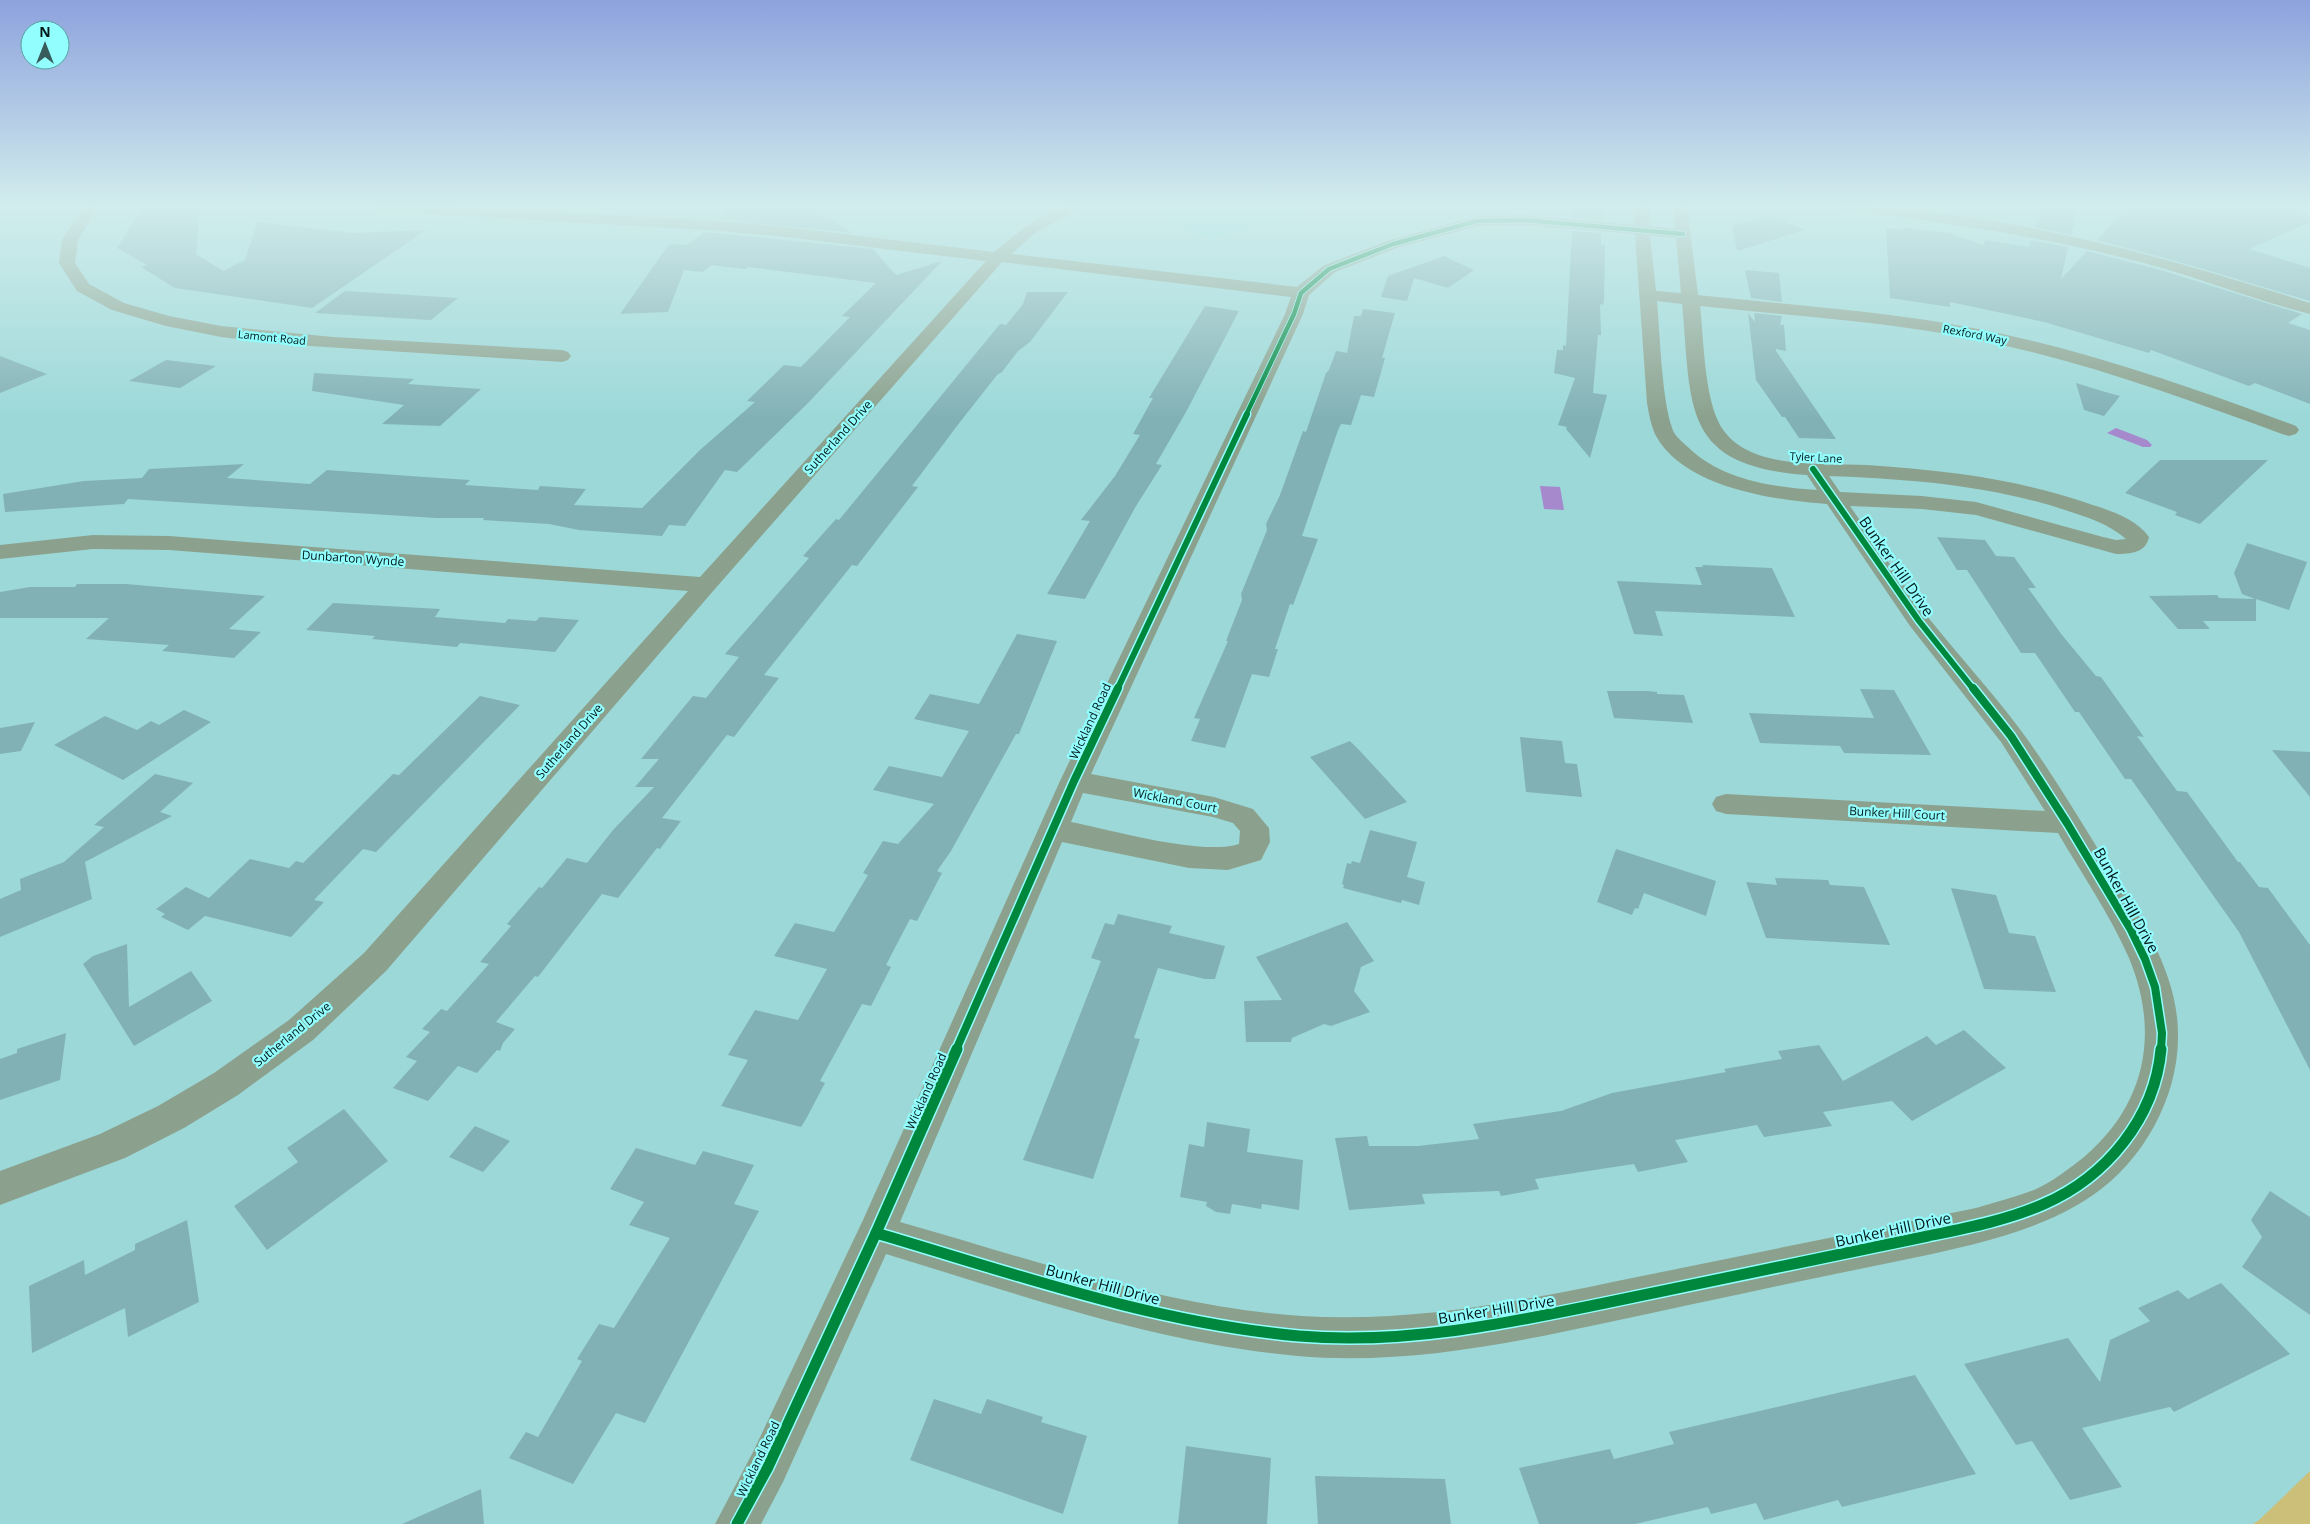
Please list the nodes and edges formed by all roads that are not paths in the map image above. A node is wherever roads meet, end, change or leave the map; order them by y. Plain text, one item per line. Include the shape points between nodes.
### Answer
1 (74, 277) edge
2 (980, 277) edge
3 (1167, 277) edge
4 (1318, 277) edge
5 (1647, 277) edge
6 (1688, 277) edge
7 (2207, 277) edge
8 (1301, 293) junction
9 (1648, 295) junction
10 (1690, 300) junction
11 (2310, 309) edge
12 (562, 356) dead end
13 (2289, 430) dead end
14 (1813, 469) junction
15 (1832, 499) junction
16 (0, 552) edge
17 (706, 585) junction
18 (1074, 781) junction
19 (1726, 804) dead end
20 (2067, 823) junction
21 (1053, 829) junction
22 (0, 1188) edge
23 (876, 1233) junction
24 (737, 1524) edge

1 - 12 street, Lamont Road via 95,294 133,312 261,337
2 - 17 street, Sutherland Drive
3 - 8 street
4 - 8 street, Wickland Road
5 - 9 street, Tyler Lane
6 - 10 street, Tyler Lane
7 - 11 street
8 - 18 street, Wickland Road via 1294,314
9 - 10 street, Rexford Way
9 - 15 street, Tyler Lane via 1660,422 1675,448 1722,478 1755,488
10 - 13 street, Rexford Way via 1976,333 2119,369
10 - 14 street, Tyler Lane via 1702,406 1716,434 1734,451 1752,459 1772,465
14 - 15 street, Bunker Hill Drive
14 - 15 street, Tyler Lane via 1928,474 1973,480 2073,505 2114,520 2138,537 2137,542 2129,547 2116,546 2013,515 1954,505
15 - 20 street, Bunker Hill Drive via 1942,652 2011,736
16 - 17 street, Dunbarton Wynde via 93,542 160,543
17 - 22 street, Sutherland Drive via 375,962 301,1030 247,1071 171,1117 112,1146
18 - 21 street, Wickland Road
18 - 21 street, Wickland Court via 1214,806 1243,816 1254,828 1255,842 1251,852 1228,859 1189,857
19 - 20 street, Bunker Hill Court
20 - 23 street, Bunker Hill Drive via 2145,959 2155,987 2162,1033 2159,1068 2149,1100 2133,1130 2114,1154 2084,1181 2044,1204 1976,1226 1563,1312 1451,1332 1377,1338 1300,1336 1231,1328 1131,1308
21 - 23 street, Wickland Road
23 - 24 street, Wickland Road via 768,1467

